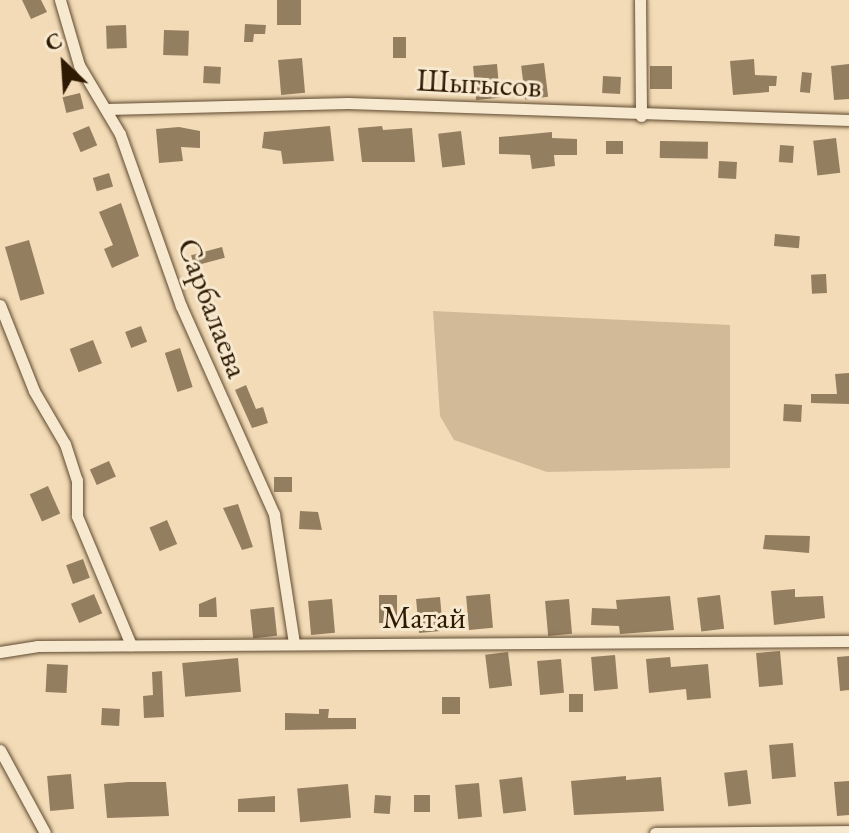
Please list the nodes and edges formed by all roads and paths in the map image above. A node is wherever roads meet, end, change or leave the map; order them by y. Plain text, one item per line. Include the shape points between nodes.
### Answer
1 (60, 0) edge
2 (640, 0) edge
3 (107, 109) junction
4 (641, 116) junction
5 (849, 120) edge
6 (0, 305) edge
7 (849, 641) edge
8 (294, 643) junction
9 (131, 645) junction
10 (0, 652) edge
11 (0, 750) edge
12 (849, 831) edge
13 (45, 833) edge
14 (655, 833) edge

1 - 3 street, Сарбалаева via 79,65
2 - 4 street
3 - 4 street, Шыгысов via 348,103
3 - 8 street, Сарбалаева via 181,306 274,514
4 - 5 street, Шыгысов
6 - 9 street via 34,391 65,444 77,480 77,516
7 - 8 street, Матай
8 - 9 street, Матай
9 - 10 street, Матай via 37,646
11 - 13 street
12 - 14 street

